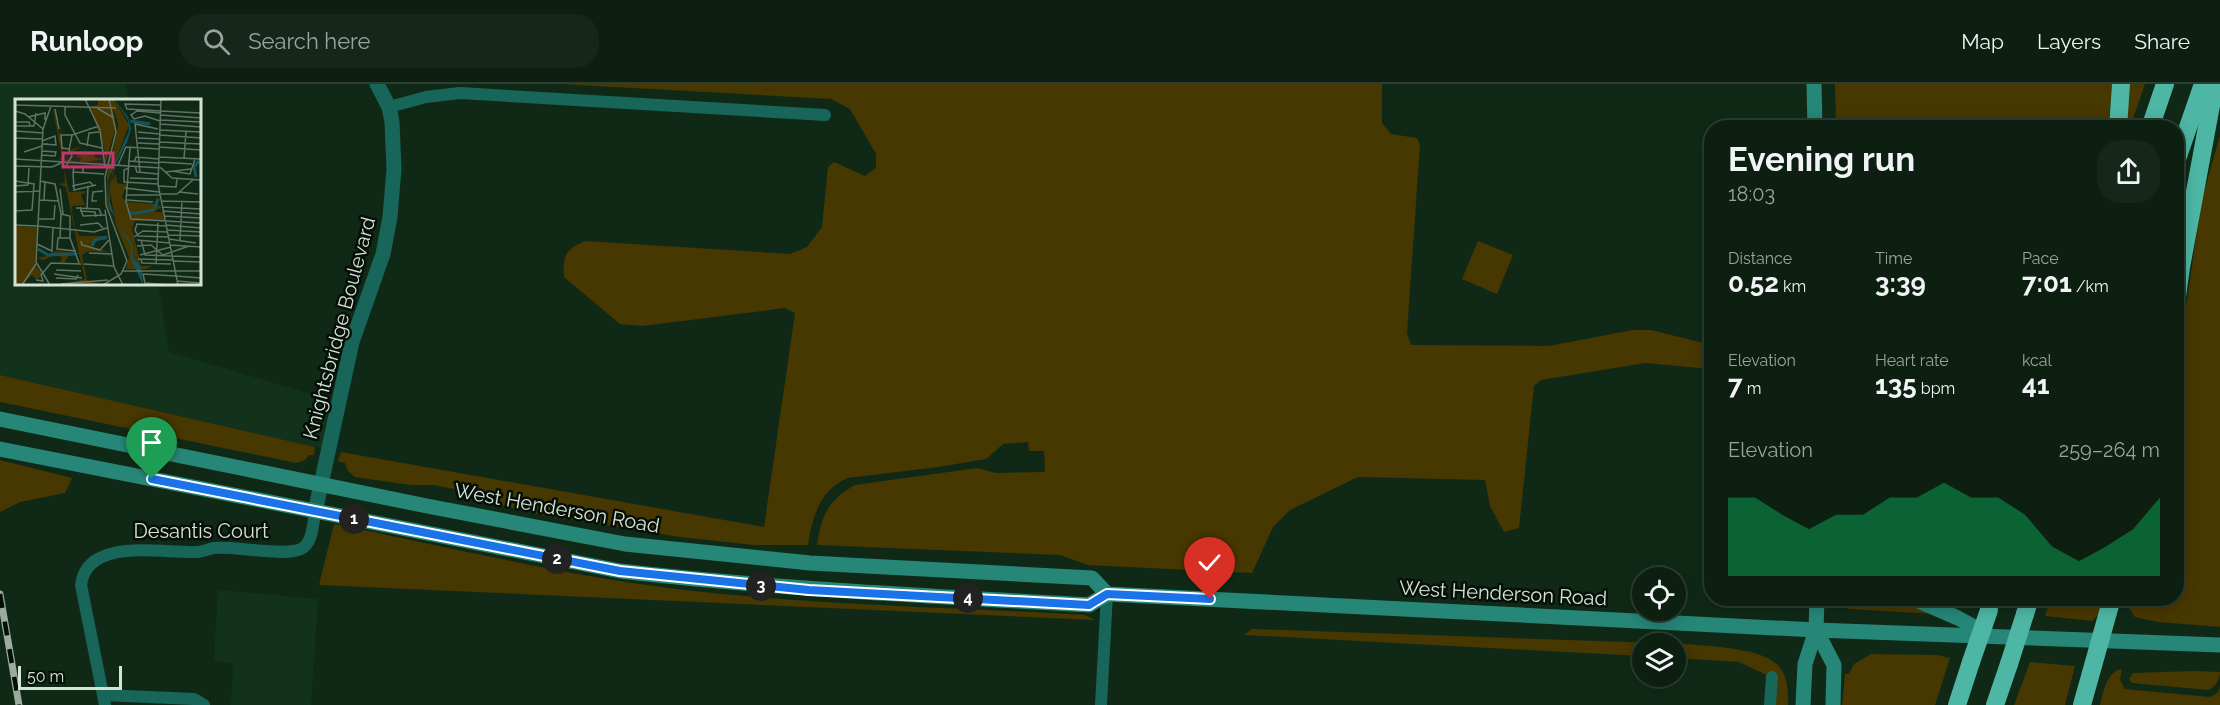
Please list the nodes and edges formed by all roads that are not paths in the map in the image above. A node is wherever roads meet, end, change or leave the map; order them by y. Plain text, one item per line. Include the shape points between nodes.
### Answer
1 (377, 84) edge
2 (1814, 84) edge
3 (2121, 84) edge
4 (2165, 84) edge
5 (2203, 84) edge
6 (2215, 84) edge
7 (389, 107) junction
8 (825, 115) dead end
9 (1815, 120) edge
10 (2119, 120) edge
11 (2153, 120) edge
12 (2184, 139) edge
13 (2184, 251) edge
14 (0, 419) edge
15 (0, 449) edge
16 (321, 484) junction
17 (315, 512) junction
18 (1107, 594) junction
19 (1817, 606) edge
20 (1930, 606) edge
21 (1989, 606) edge
22 (2028, 606) edge
23 (2110, 606) edge
24 (1816, 630) junction
25 (1992, 637) junction
26 (2101, 641) junction
27 (2220, 645) edge
28 (1772, 677) dead end
29 (104, 700) edge
30 (204, 705) edge
31 (1101, 705) edge
32 (1770, 705) edge
33 (1803, 705) edge
34 (1833, 705) edge
35 (1957, 705) edge
36 (1995, 705) edge
37 (2082, 705) edge

1 - 7 street, Knightsbridge Boulevard
2 - 9 main road
3 - 10 highway
4 - 11 highway
5 - 12 highway
6 - 13 highway
7 - 8 street via 426,96 460,93
7 - 16 street, Knightsbridge Boulevard via 394,148 390,217 383,254 352,342
14 - 16 main road, West Henderson Road
15 - 17 main road, West Henderson Road
16 - 17 street, Knightsbridge Boulevard
16 - 18 main road, West Henderson Road via 625,544 810,563 1092,578
17 - 18 main road, West Henderson Road via 620,571 712,581 1089,605
17 - 29 street, Desantis Court via 308,544 300,549 139,550 103,557 88,566 81,585
18 - 24 main road, West Henderson Road
18 - 31 street
19 - 24 main road
20 - 25 main road
21 - 35 highway, bridge
22 - 36 highway, bridge
23 - 26 highway
24 - 25 main road, West Henderson Road
24 - 33 main road via 1805,664
24 - 34 main road via 1834,665
25 - 26 main road, West Henderson Road
26 - 27 main road, West Henderson Road
26 - 37 highway
28 - 32 street
29 - 30 street, Desantis Court via 194,699

